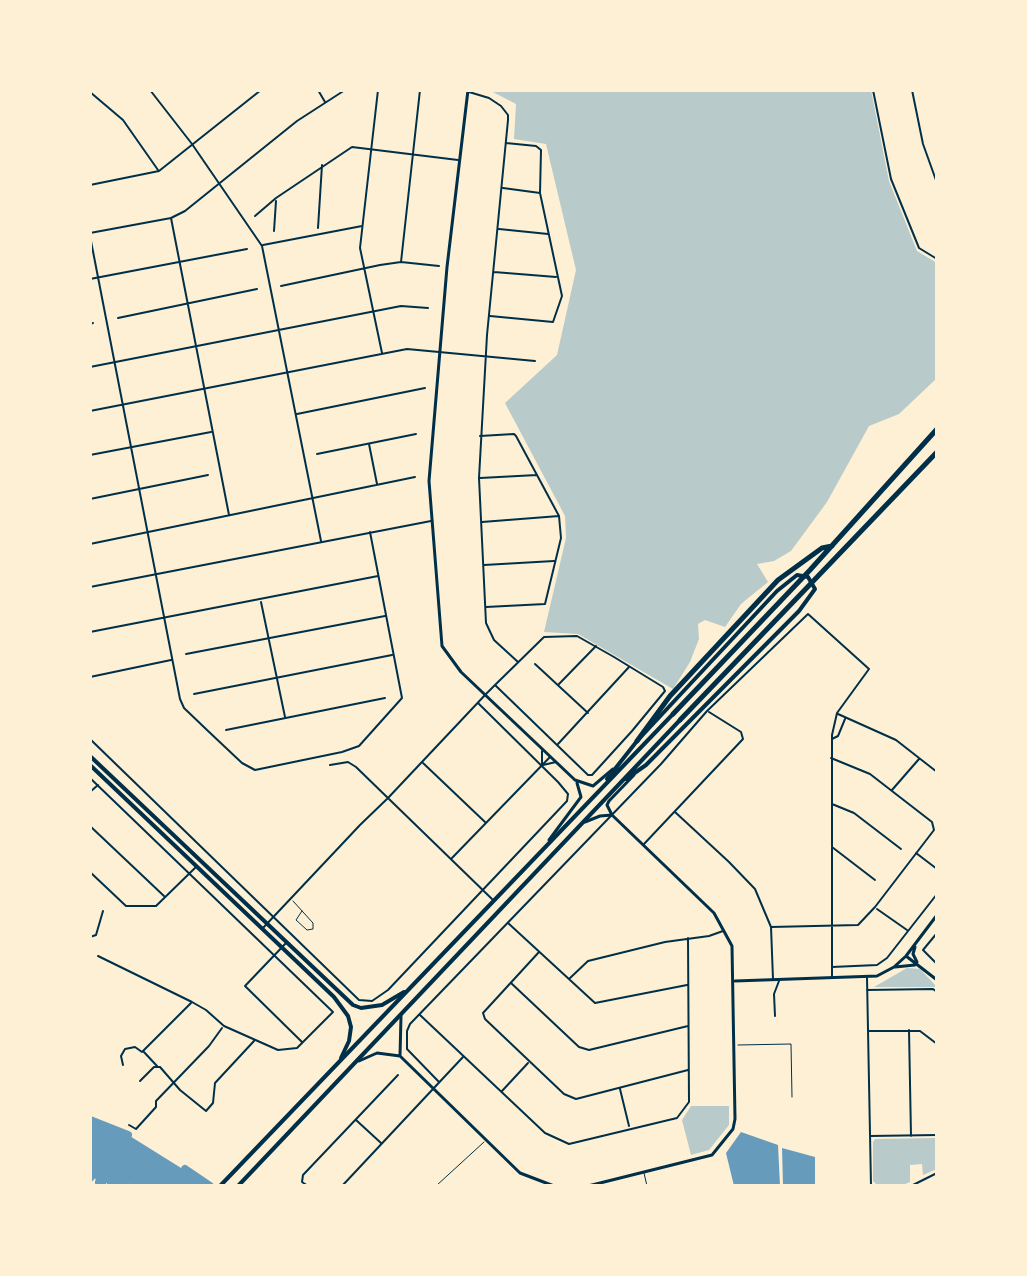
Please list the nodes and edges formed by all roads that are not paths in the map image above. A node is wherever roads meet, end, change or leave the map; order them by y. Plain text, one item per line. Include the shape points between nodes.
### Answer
1 (150, 90) edge
2 (261, 90) edge
3 (318, 90) edge
4 (345, 90) edge
5 (378, 90) edge
6 (420, 90) edge
7 (873, 90) edge
8 (912, 90) edge
9 (468, 91) edge
10 (90, 92) edge
11 (326, 103) junction
12 (506, 143) junction
13 (192, 144) junction
14 (372, 148) junction
15 (415, 155) junction
16 (460, 160) junction
17 (322, 165) junction
18 (159, 171) junction
19 (937, 183) edge
20 (90, 185) edge
21 (218, 185) junction
22 (502, 187) junction
23 (540, 193) junction
24 (276, 198) junction
25 (255, 216) dead end
26 (171, 218) junction
27 (362, 226) junction
28 (318, 228) dead end
29 (497, 228) junction
30 (274, 231) dead end
31 (548, 234) junction
32 (90, 235) edge
33 (262, 246) junction
34 (247, 249) dead end
35 (937, 259) edge
36 (401, 262) junction
37 (179, 263) junction
38 (439, 266) dead end
39 (364, 269) junction
40 (493, 272) junction
41 (557, 277) junction
42 (98, 278) junction
43 (90, 279) edge
44 (281, 286) dead end
45 (257, 289) dead end
46 (187, 302) junction
47 (428, 308) dead end
48 (373, 312) junction
49 (489, 316) junction
50 (118, 318) dead end
51 (278, 330) junction
52 (196, 347) junction
53 (439, 352) junction
54 (382, 354) junction
55 (486, 357) junction
56 (535, 361) dead end
57 (115, 362) junction
58 (90, 367) edge
59 (287, 372) junction
60 (425, 388) dead end
61 (204, 389) junction
62 (123, 405) junction
63 (90, 411) edge
64 (296, 414) junction
65 (937, 429) edge
66 (213, 432) junction
67 (416, 434) dead end
68 (480, 436) junction
69 (369, 444) junction
70 (131, 446) junction
71 (937, 452) edge
72 (317, 454) dead end
73 (90, 455) edge
74 (208, 475) dead end
75 (537, 475) junction
76 (415, 477) dead end
77 (479, 478) junction
78 (377, 485) junction
79 (140, 490) junction
80 (312, 498) junction
81 (90, 499) edge
82 (229, 515) junction
83 (559, 516) junction
84 (432, 521) junction
85 (481, 522) junction
86 (148, 532) junction
87 (370, 532) junction
88 (321, 541) junction
89 (90, 544) edge
90 (832, 546) junction
91 (556, 560) junction
92 (483, 565) junction
93 (156, 575) junction
94 (378, 576) junction
95 (90, 587) edge
96 (261, 599) junction
97 (485, 607) junction
98 (386, 615) junction
99 (164, 617) junction
100 (90, 632) edge
101 (269, 638) junction
102 (596, 646) junction
103 (186, 654) dead end
104 (394, 655) junction
105 (173, 660) junction
106 (518, 662) junction
107 (535, 664) dead end
108 (629, 667) junction
109 (90, 677) edge
110 (277, 677) junction
111 (495, 685) junction
112 (558, 685) junction
113 (194, 694) dead end
114 (486, 694) junction
115 (385, 698) dead end
116 (478, 703) junction
117 (707, 711) junction
118 (837, 713) junction
119 (589, 714) junction
120 (673, 714) joint
121 (285, 718) junction
122 (846, 718) junction
123 (680, 720) joint
124 (226, 730) dead end
125 (90, 739) edge
126 (832, 739) junction
127 (637, 741) junction
128 (557, 745) junction
129 (542, 749) junction
130 (342, 752) junction
131 (90, 756) edge
132 (550, 757) junction
133 (830, 757) junction
134 (919, 758) junction
135 (344, 761) junction
136 (622, 761) junction
137 (422, 762) junction
138 (556, 762) junction
139 (90, 765) edge
140 (330, 765) dead end
141 (542, 765) junction
142 (937, 772) edge
143 (634, 775) junction
144 (90, 778) edge
145 (575, 780) junction
146 (620, 782) junction
147 (98, 785) junction
148 (892, 790) junction
149 (90, 792) edge
150 (388, 798) junction
151 (593, 798) junction
152 (831, 804) junction
153 (675, 812) junction
154 (612, 815) junction
155 (486, 823) junction
156 (584, 823) junction
157 (90, 826) edge
158 (548, 843) junction
159 (643, 845) junction
160 (831, 846) junction
161 (901, 849) dead end
162 (916, 853) junction
163 (451, 859) junction
164 (197, 866) junction
165 (937, 869) edge
166 (90, 872) edge
167 (189, 874) junction
168 (875, 880) dead end
169 (482, 890) junction
170 (937, 894) edge
171 (165, 897) junction
172 (291, 899) junction
173 (493, 900) junction
174 (875, 907) junction
175 (103, 911) dead end
176 (302, 911) junction
177 (937, 915) edge
178 (275, 916) junction
179 (267, 923) junction
180 (508, 923) junction
181 (832, 926) junction
182 (771, 927) junction
183 (261, 930) junction
184 (724, 930) junction
185 (908, 931) junction
186 (937, 933) edge
187 (90, 937) edge
188 (688, 938) junction
189 (287, 942) junction
190 (916, 943) junction
191 (281, 948) junction
192 (539, 952) junction
193 (98, 956) dead end
194 (274, 956) junction
195 (906, 956) junction
196 (937, 964) edge
197 (919, 966) junction
198 (832, 967) junction
199 (894, 967) junction
200 (867, 978) junction
201 (569, 979) junction
202 (832, 979) junction
203 (773, 980) junction
204 (779, 980) junction
205 (937, 980) edge
206 (735, 981) junction
207 (511, 983) junction
208 (689, 984) junction
209 (410, 988) junction
210 (867, 990) junction
211 (937, 992) edge
212 (192, 1002) junction
213 (401, 1014) junction
214 (419, 1014) junction
215 (775, 1016) dead end
216 (224, 1026) junction
217 (689, 1026) junction
218 (909, 1030) junction
219 (868, 1031) junction
220 (254, 1040) junction
221 (303, 1043) junction
222 (937, 1044) edge
223 (735, 1045) junction
224 (143, 1052) junction
225 (400, 1056) junction
226 (464, 1056) junction
227 (341, 1058) junction
228 (530, 1062) junction
229 (123, 1065) dead end
230 (352, 1065) junction
231 (157, 1066) junction
232 (689, 1070) junction
233 (398, 1075) dead end
234 (140, 1081) dead end
235 (439, 1082) junction
236 (172, 1083) junction
237 (620, 1088) junction
238 (432, 1089) junction
239 (501, 1091) junction
240 (792, 1097) dead end
241 (356, 1120) junction
242 (129, 1125) dead end
243 (629, 1127) junction
244 (937, 1135) edge
245 (870, 1136) junction
246 (911, 1136) junction
247 (485, 1140) junction
248 (381, 1144) junction
249 (644, 1173) junction
250 (937, 1173) edge
251 (220, 1186) edge
252 (238, 1186) edge
253 (308, 1186) edge
254 (342, 1186) edge
255 (436, 1186) edge
256 (554, 1186) edge
257 (588, 1186) edge
258 (647, 1186) edge
259 (871, 1186) edge
260 (911, 1186) edge

1 - 13 street
2 - 13 street
3 - 11 street
4 - 11 street
5 - 14 street
6 - 15 street
7 - 35 street via 891,179 919,248
8 - 19 street
9 - 12 street via 505,110
9 - 16 street
10 - 18 street via 123,120
11 - 21 street
12 - 22 street
12 - 23 street via 541,150
13 - 18 street
13 - 21 street
14 - 15 street
14 - 17 street via 350,148
14 - 27 street
15 - 16 street
15 - 36 street
16 - 53 street
17 - 24 street
17 - 28 street
18 - 20 street
21 - 26 street
21 - 33 street
22 - 23 street
22 - 29 street
23 - 31 street
24 - 25 street
24 - 30 street
26 - 32 street
26 - 37 street
27 - 33 street
27 - 39 street
29 - 31 street
29 - 40 street
31 - 41 street
32 - 42 street
33 - 51 street
34 - 37 street
36 - 38 street
36 - 39 street
37 - 42 street
37 - 46 street
39 - 44 street
39 - 48 street
40 - 41 street
40 - 49 street
41 - 49 street via 562,296 553,322
42 - 43 street
42 - 57 street
45 - 46 street
46 - 50 street
46 - 52 street
47 - 48 street
48 - 51 street
48 - 54 street
49 - 55 street
51 - 52 street
51 - 59 street
52 - 57 street
52 - 61 street
53 - 54 street via 407,349
53 - 55 street
53 - 84 street via 429,481
54 - 59 street
55 - 56 street
55 - 68 street
57 - 58 street
57 - 62 street
59 - 61 street
59 - 64 street
60 - 64 street
61 - 62 street
61 - 66 street
62 - 63 street
62 - 70 street
64 - 80 street
65 - 90 highway
66 - 70 street
66 - 82 street
67 - 69 street
68 - 75 street via 514,434
68 - 77 street
69 - 72 street
69 - 78 street
70 - 73 street
70 - 79 street
71 - 123 highway
74 - 79 street
75 - 77 street
75 - 83 street
76 - 78 street
77 - 85 street
78 - 80 street
79 - 81 street
79 - 86 street
80 - 82 street
80 - 88 street
82 - 86 street
83 - 85 street
83 - 91 street
84 - 87 street
84 - 114 street via 442,646
85 - 92 street
86 - 89 street
86 - 93 street
87 - 88 street
87 - 94 street
88 - 93 street
90 - 120 highway
90 - 127 highway via 778,580 670,696
91 - 92 street
91 - 97 street via 545,604
92 - 97 street
93 - 95 street
93 - 99 street
94 - 96 street
94 - 98 street
96 - 99 street
96 - 101 street
97 - 106 street via 489,633
98 - 101 street
98 - 104 street
99 - 100 street
99 - 105 street
101 - 103 street
101 - 110 street
102 - 106 street via 577,636 544,637
102 - 108 street
102 - 112 street
104 - 110 street
104 - 130 street via 402,698 359,746
105 - 109 street
105 - 130 street via 184,708 242,763 255,770
106 - 111 street
107 - 112 street
108 - 119 street
108 - 128 street via 665,691 592,775
110 - 113 street
110 - 121 street
111 - 114 street
111 - 128 street
112 - 119 street
114 - 116 street
114 - 129 street
115 - 121 street
116 - 137 street
116 - 141 street
117 - 118 street via 809,614 869,669
117 - 153 street via 743,739
117 - 154 street
118 - 122 street
118 - 126 street
119 - 128 street
120 - 151 main road
121 - 124 street
122 - 126 street
122 - 134 street via 896,740
123 - 146 main road
125 - 178 street
126 - 133 street
127 - 136 main road
127 - 143 main road via 791,578 808,577 815,589 812,595
129 - 132 street
129 - 141 street
130 - 135 street
131 - 179 main road
132 - 138 street
132 - 141 street
133 - 148 street
133 - 152 street
134 - 142 street
134 - 148 street
135 - 140 street
135 - 150 street
136 - 145 street via 593,786
136 - 151 main road
137 - 150 street
137 - 155 street
138 - 141 street
138 - 145 street
139 - 164 main road
141 - 155 street
141 - 169 street via 568,794 567,801
143 - 146 main road
143 - 154 street via 609,801
144 - 147 street
145 - 158 street via 581,797
146 - 156 main road
147 - 149 street
147 - 167 street
148 - 162 street via 934,824
150 - 163 street
150 - 172 street
151 - 158 main road
152 - 160 street
152 - 161 street via 854,813
153 - 159 street
153 - 182 street via 747,880
154 - 156 street
154 - 159 street
154 - 180 street
155 - 163 street
156 - 213 main road
157 - 171 street
158 - 173 main road
159 - 184 street via 714,913
160 - 168 street
160 - 181 street
162 - 165 street
162 - 174 street
163 - 169 street
164 - 167 street
164 - 183 main road
166 - 171 street via 126,906 156,906
167 - 171 street
167 - 194 street
169 - 173 street
169 - 178 street via 372,1001 359,1000
170 - 185 street
172 - 176 lane
172 - 178 street
173 - 209 main road
174 - 181 street via 858,925
174 - 185 street
175 - 187 street via 96,935
176 - 176 lane via 313,923 313,929 296,920
177 - 190 street
178 - 179 street
179 - 183 street
179 - 189 main road
180 - 192 street
180 - 214 street
181 - 182 street
181 - 198 street
182 - 203 street
183 - 191 main road
184 - 188 street
184 - 206 street via 734,950
185 - 198 street via 877,965
186 - 196 street via 923,950
188 - 201 street via 588,961
188 - 208 street
189 - 191 street
189 - 209 main road via 361,1008 382,1005
190 - 195 street
190 - 197 street via 913,954
191 - 194 street
191 - 227 main road via 348,1016 351,1031
192 - 201 street
192 - 207 street
193 - 212 street
194 - 221 street via 245,986
194 - 221 street via 333,1012
195 - 197 street
195 - 199 street
197 - 199 street
197 - 205 street
198 - 202 street
199 - 200 street
200 - 202 street
200 - 210 street
201 - 208 street via 595,1003
202 - 204 street
203 - 204 street
203 - 206 street
204 - 215 street
206 - 223 street
207 - 217 street via 579,1047 589,1050
207 - 228 street via 483,1013
208 - 217 street
209 - 227 main road
210 - 211 street
210 - 219 street
212 - 216 street
212 - 224 street
213 - 225 street
213 - 230 main road
214 - 226 street
214 - 235 street via 407,1031 406,1046
216 - 220 street
216 - 236 street
217 - 232 street
218 - 219 street
218 - 222 street via 920,1031
218 - 246 street
219 - 245 street
220 - 221 street via 284,1050
220 - 236 street via 215,1083 213,1103 206,1111
223 - 240 lane via 791,1044
223 - 249 street via 733,1129 712,1155
224 - 229 street via 125,1049
224 - 231 street
225 - 230 street via 377,1053
225 - 238 street
226 - 235 street
226 - 239 street
227 - 251 main road
228 - 237 street via 576,1099
228 - 239 street
230 - 252 main road
231 - 234 street
231 - 236 street
232 - 237 street
232 - 243 street via 689,1102 677,1118
233 - 241 street
235 - 238 street
236 - 242 street via 136,1129
237 - 243 street
238 - 247 street
238 - 248 street
239 - 243 street via 545,1133 569,1144
241 - 248 street
241 - 253 street via 301,1178
244 - 246 street
245 - 246 street
245 - 259 street
247 - 255 lane
247 - 256 street via 520,1173
248 - 254 street
249 - 257 street
249 - 258 lane
250 - 260 street

